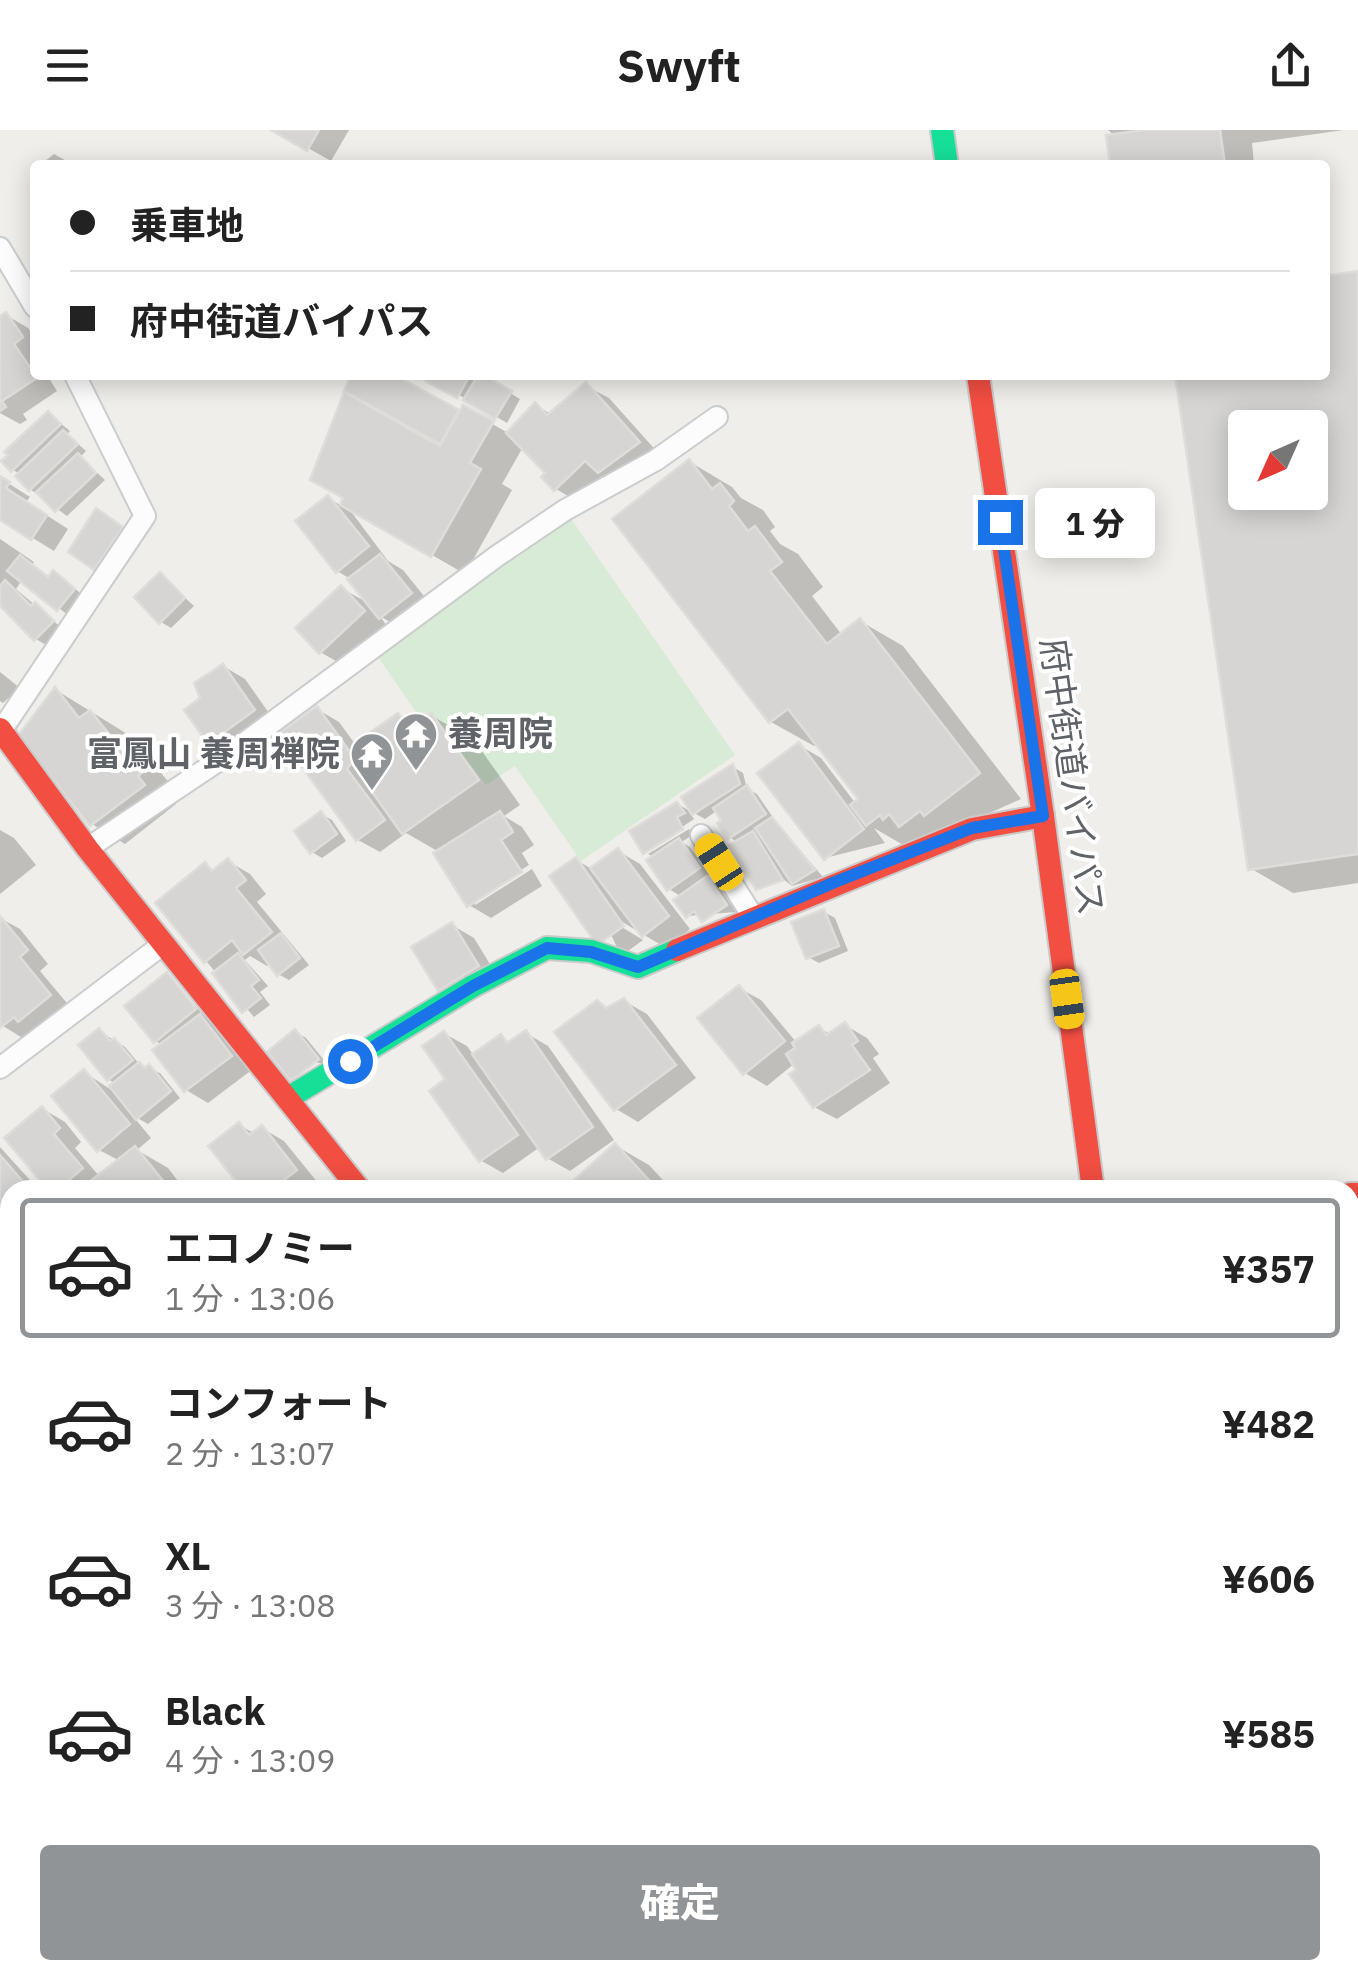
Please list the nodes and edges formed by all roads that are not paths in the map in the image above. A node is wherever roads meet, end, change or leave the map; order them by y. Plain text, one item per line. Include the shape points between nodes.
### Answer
1 (942, 130) edge
2 (946, 160) edge
3 (0, 248) edge
4 (30, 299) edge
5 (77, 380) edge
6 (979, 380) edge
7 (717, 417) dead end
8 (1, 729) edge
9 (1043, 816) junction
10 (701, 835) dead end
11 (88, 848) junction
12 (754, 917) junction
13 (164, 943) junction
14 (0, 1068) edge
15 (288, 1098) junction
16 (352, 1180) edge
17 (1092, 1180) edge

1 - 2 street
3 - 4 lane
5 - 8 lane via 145,516
6 - 9 street, 府中街道バイパス
7 - 11 lane via 497,556 239,748
8 - 11 street
9 - 12 street via 972,828
9 - 17 street, 府中街道バイパス
10 - 12 lane
11 - 13 street
12 - 15 street via 638,967 591,952 547,948
13 - 14 lane
13 - 15 street
15 - 16 street

